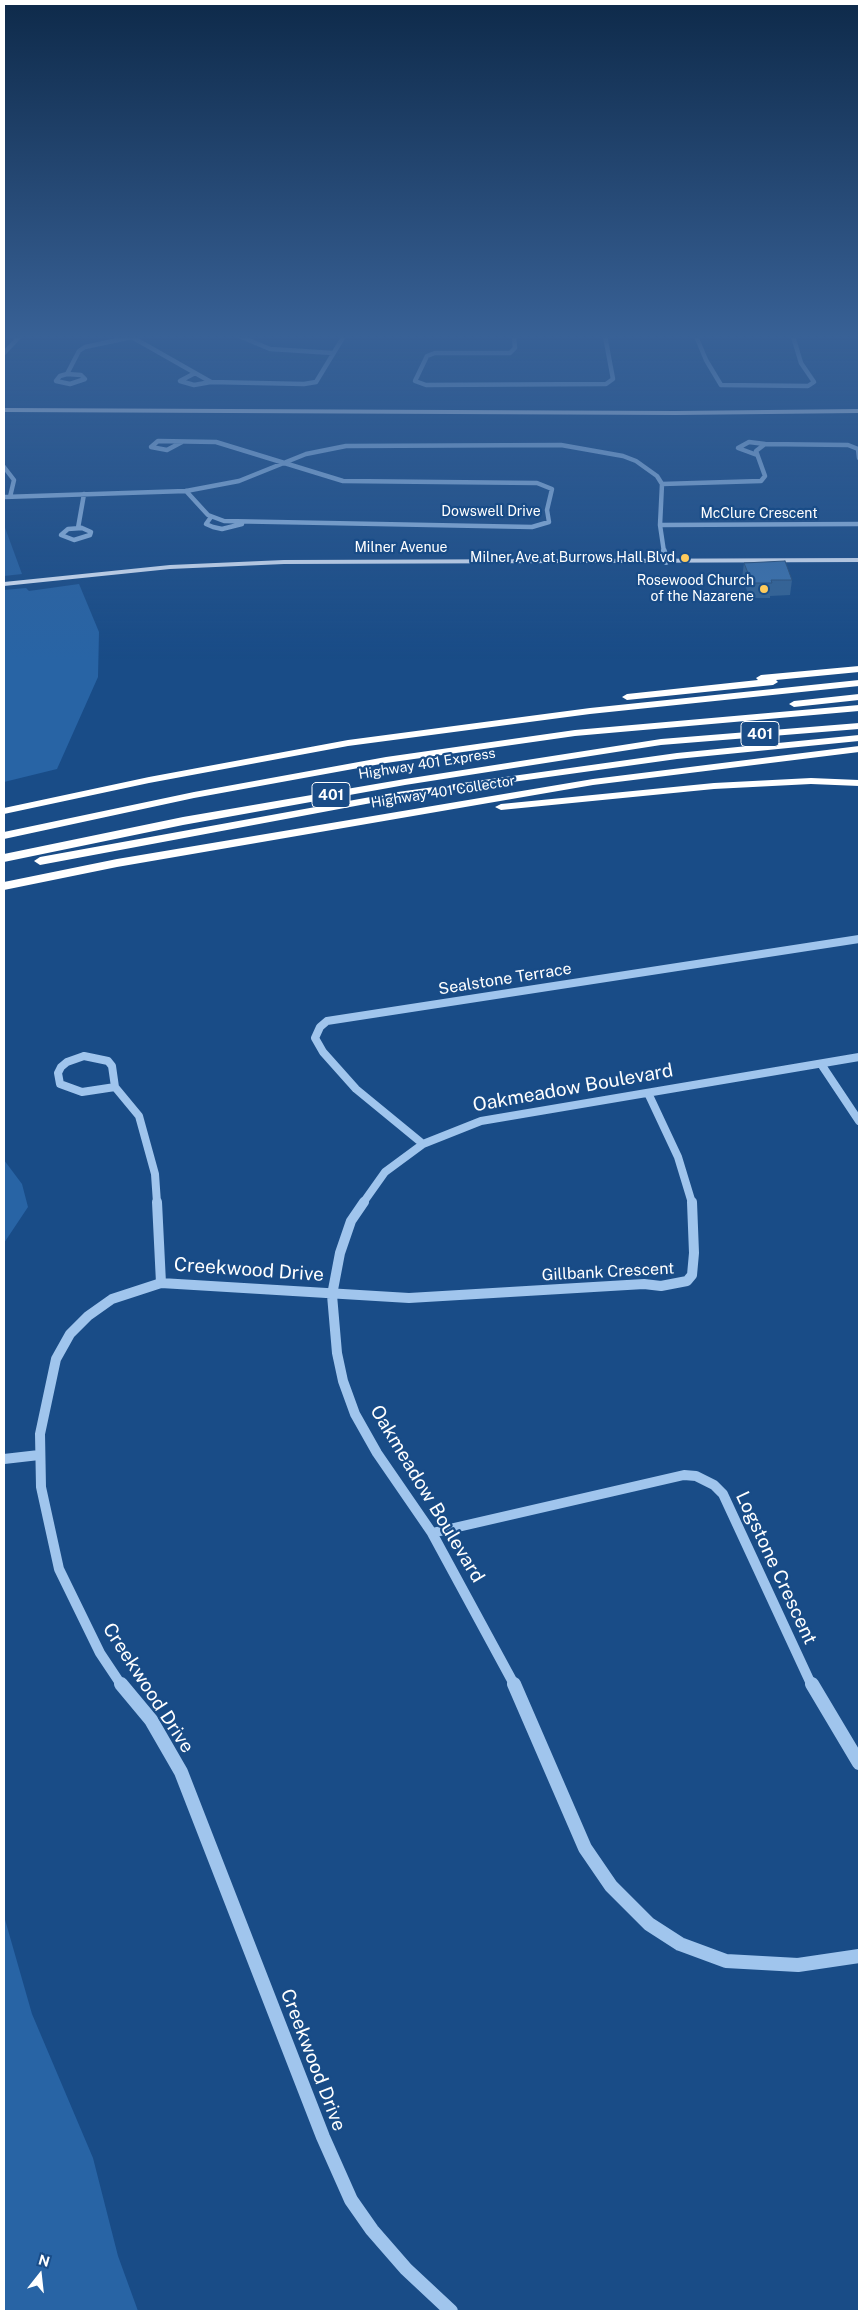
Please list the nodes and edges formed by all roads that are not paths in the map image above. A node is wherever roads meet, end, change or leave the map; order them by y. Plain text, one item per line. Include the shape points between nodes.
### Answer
1 (152, 444) edge
2 (178, 444) edge
3 (223, 444) edge
4 (745, 444) edge
5 (765, 444) edge
6 (768, 444) edge
7 (757, 456) junction
8 (859, 458) edge
9 (284, 463) junction
10 (4, 467) edge
11 (662, 484) junction
12 (186, 491) junction
13 (84, 494) junction
14 (4, 497) edge
15 (10, 497) junction
16 (211, 517) junction
17 (245, 523) junction
18 (859, 524) edge
19 (660, 526) junction
20 (78, 528) junction
21 (859, 560) edge
22 (666, 562) junction
23 (4, 584) edge
24 (859, 669) edge
25 (859, 675) edge
26 (859, 683) edge
27 (705, 687) junction
28 (859, 697) edge
29 (859, 708) edge
30 (859, 726) edge
31 (575, 733) junction
32 (859, 738) edge
33 (348, 742) junction
34 (859, 749) edge
35 (859, 783) edge
36 (434, 808) junction
37 (4, 812) edge
38 (4, 836) edge
39 (4, 858) edge
40 (4, 867) edge
41 (4, 886) edge
42 (859, 939) edge
43 (859, 1057) edge
44 (821, 1064) junction
45 (115, 1087) junction
46 (648, 1093) junction
47 (859, 1121) edge
48 (423, 1144) junction
49 (161, 1283) junction
50 (332, 1295) junction
51 (39, 1456) junction
52 (4, 1459) edge
53 (432, 1533) junction
54 (859, 1763) edge
55 (859, 1956) edge
56 (452, 2311) edge

1 - 2 street via 151,447 167,450
3 - 9 street
4 - 7 street via 738,448
5 - 7 street via 756,450
6 - 8 street via 848,445 858,449
7 - 11 street, McClure Crescent via 765,478 758,482
9 - 11 street via 333,447 360,445 561,445 608,452 636,461 657,476
9 - 12 street via 239,481
9 - 17 street, Dowswell Drive via 343,481 546,485 552,489 549,522 532,527
10 - 15 street via 14,480
11 - 19 street
12 - 13 street
12 - 16 street, Dowswell Drive
13 - 15 street
13 - 20 street
14 - 15 street
16 - 17 street, Dowswell Drive
16 - 17 street, Dowswell Drive via 206,524 222,529
18 - 19 street, McClure Crescent
19 - 22 street
20 - 20 street via 64,531 61,535 74,540 91,534 90,530
21 - 22 main road, Milner Avenue
22 - 23 main road, Milner Avenue via 284,562 170,567
24 - 27 highway via 726,682
25 - 27 highway
26 - 33 highway via 590,711
27 - 33 highway via 551,706 397,730
28 - 31 highway via 666,718
29 - 31 highway, Highway 401 Express / 401
30 - 39 highway, Highway 401 Express / 401 via 661,742 183,821
31 - 38 highway, Highway 401 Express / 401 via 386,760
32 - 40 highway via 677,756 398,795
33 - 37 highway
34 - 36 highway, Highway 401 Collector / 401 via 704,766
35 - 36 highway via 811,781 714,786 482,808
36 - 41 highway, Highway 401 Collector / 401 via 126,861
42 - 48 street, Sealstone Terrace via 327,1021 315,1038 327,1057 356,1089
43 - 44 street, Oakmeadow Boulevard
44 - 46 street, Oakmeadow Boulevard
44 - 47 street
45 - 45 street via 112,1066 101,1058 74,1058 58,1073 60,1084 73,1091
45 - 49 street via 139,1116 155,1174
46 - 48 street, Oakmeadow Boulevard via 481,1121
46 - 50 street, Gillbank Crescent via 690,1191 694,1260 688,1281 673,1286 644,1284 409,1298
48 - 50 street, Oakmeadow Boulevard via 385,1172 355,1215 340,1252
49 - 50 street, Creekwood Drive
49 - 51 street, Creekwood Drive via 112,1299 70,1334 56,1358 40,1434
50 - 53 street, Oakmeadow Boulevard via 337,1353 355,1414 377,1453
51 - 52 street
51 - 56 street, Creekwood Drive via 41,1487 59,1569 100,1654 116,1679 151,1720 181,1772 323,2137 351,2200 406,2269
53 - 54 street, Logstone Crescent via 684,1475 696,1476 714,1485 723,1494 814,1689
53 - 55 street, Oakmeadow Boulevard via 522,1699 585,1848 624,1901 649,1924 680,1944 726,1961 798,1965

